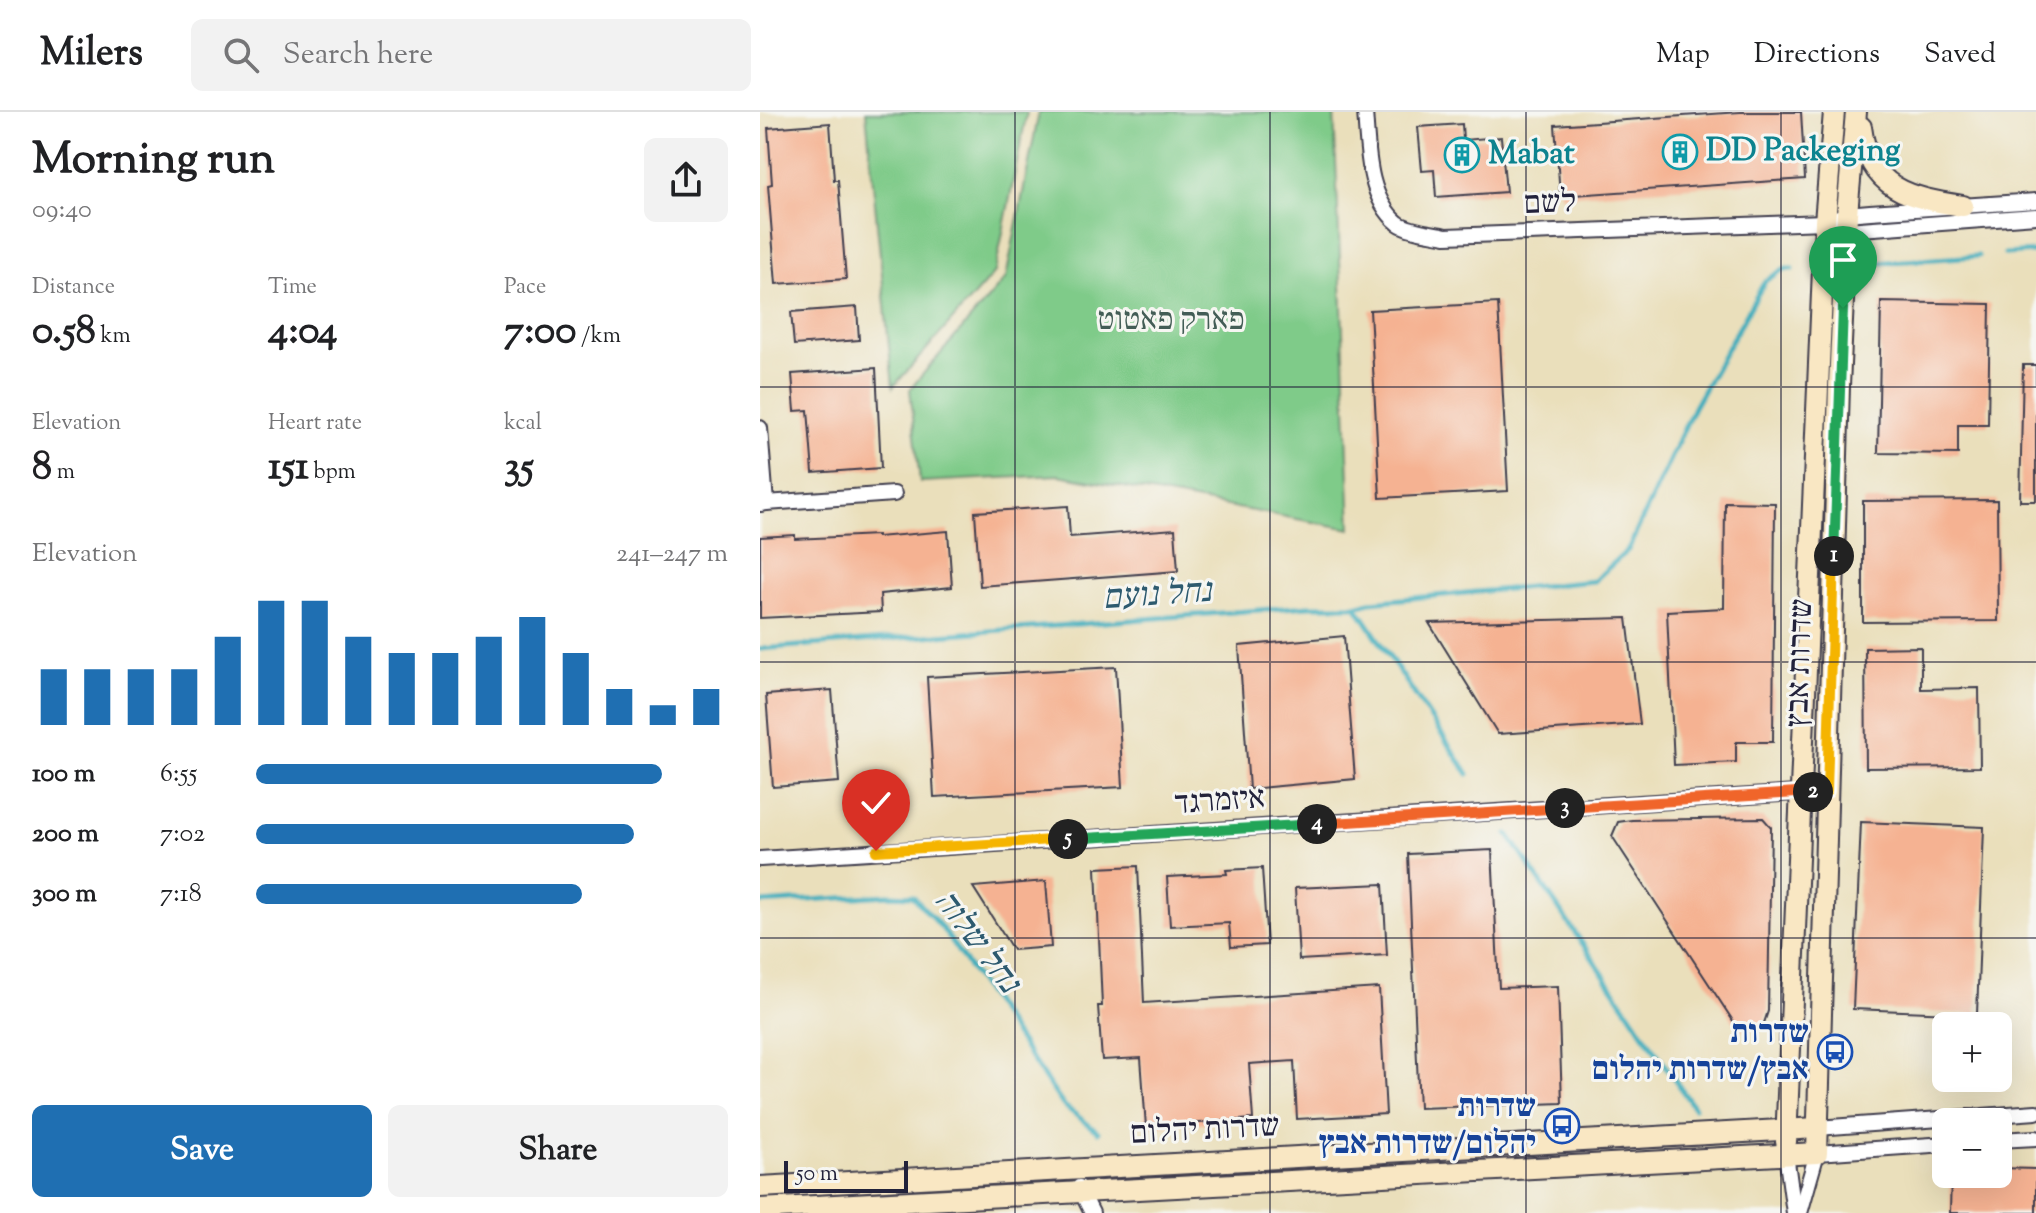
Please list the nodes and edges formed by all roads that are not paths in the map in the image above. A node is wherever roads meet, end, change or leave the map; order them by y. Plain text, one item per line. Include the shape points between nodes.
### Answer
1 (1365, 112) edge
2 (1834, 112) edge
3 (1857, 112) edge
4 (2036, 201) edge
5 (1963, 206) junction
6 (2036, 216) edge
7 (1825, 222) junction
8 (1847, 222) junction
9 (760, 428) edge
10 (894, 494) dead end
11 (763, 504) edge
12 (1827, 791) junction
13 (1800, 793) junction
14 (760, 859) edge
15 (2036, 1112) edge
16 (1817, 1128) junction
17 (1786, 1129) junction
18 (2036, 1138) edge
19 (2012, 1139) edge
20 (1932, 1145) edge
21 (1817, 1153) junction
22 (1786, 1154) junction
23 (1071, 1168) junction
24 (760, 1187) edge
25 (1081, 1191) junction
26 (760, 1209) edge
27 (1092, 1213) edge
28 (1797, 1213) edge

1 - 7 street, לשם via 1378,199 1400,225 1446,236
2 - 7 street, שדרות אבץ
3 - 5 street via 1870,163 1886,182 1908,196
3 - 8 street, שדרות אבץ
4 - 5 street, לשם
5 - 8 street, לשם
6 - 8 street, לשם
7 - 8 street, לשם
7 - 13 street, שדרות אבץ
8 - 12 street, שדרות אבץ
9 - 11 street
10 - 11 street
12 - 13 street, איזמרגד
12 - 16 street, שדרות אבץ
13 - 14 street, איזמרגד
13 - 17 street, שדרות אבץ
15 - 16 street, שדרות יהלום
16 - 17 street, שדרות יהלום
16 - 21 street, שדרות אבץ
17 - 22 street, שדרות אבץ
17 - 23 street, שדרות יהלום
18 - 19 street
20 - 21 street, שדרות יהלום
21 - 22 street, שדרות יהלום
21 - 28 street, שדרות אבץ
22 - 25 street, שדרות יהלום
22 - 28 street, שדרות אבץ
23 - 24 street, שדרות יהלום
23 - 25 street
25 - 26 street, שדרות יהלום
25 - 27 street

